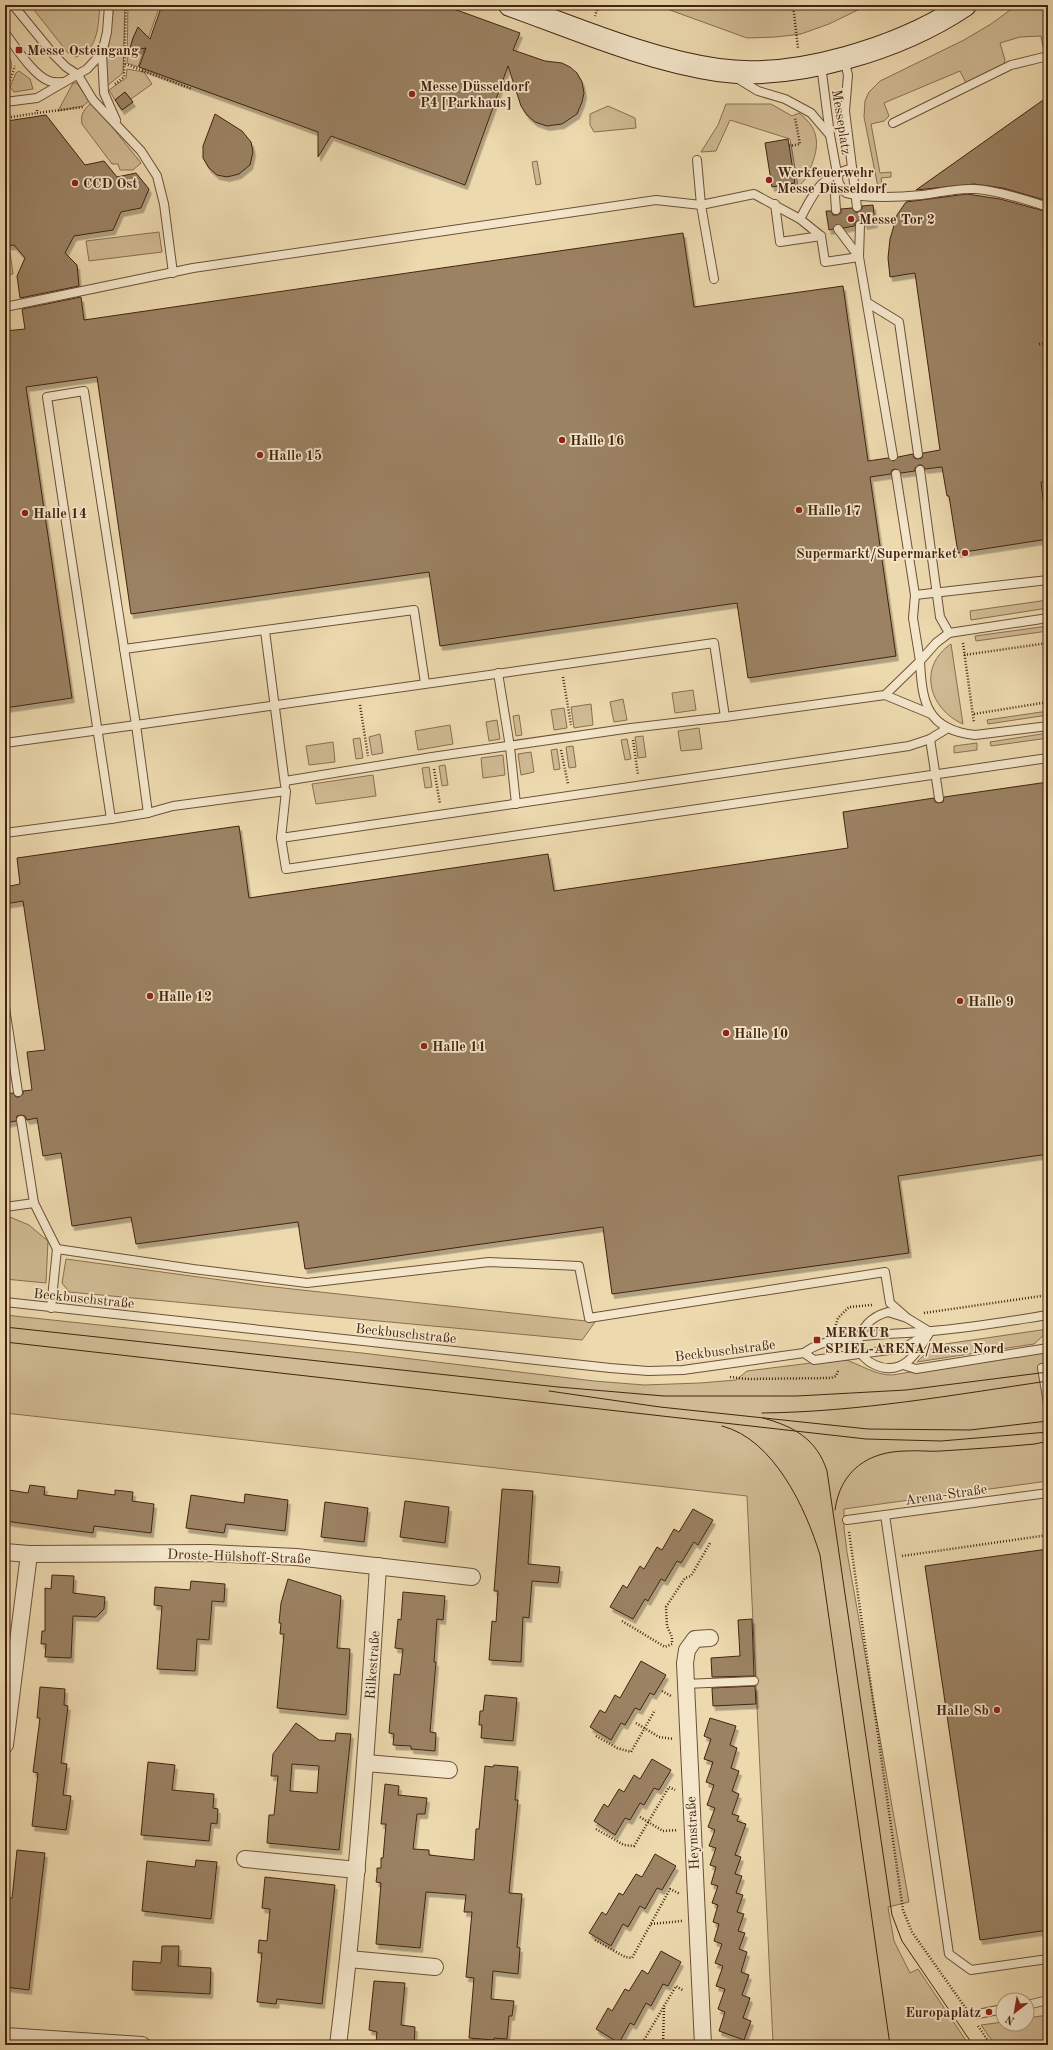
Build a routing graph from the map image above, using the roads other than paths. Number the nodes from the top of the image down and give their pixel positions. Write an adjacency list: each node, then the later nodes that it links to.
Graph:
1 (13, 5): 11 (lane)
2 (109, 5): 6 (lane)
3 (510, 5): 10 (street)
4 (965, 5): 8 (street)
5 (5, 33): 12 (lane)
6 (102, 54): 11 (lane); 15 (lane)
7 (1048, 56): 14 (lane)
8 (843, 58): 9 (street); 18 (lane)
9 (811, 66): 10 (street); 16 (lane, Messeplatz)
10 (724, 71): 16 (lane)
11 (78, 75): 12 (lane); 15 (lane)
12 (66, 82): 13 (lane)
13 (5, 102)
14 (893, 123)
15 (118, 125): 32 (lane)
16 (830, 135): 19 (lane, Messeplatz)
17 (697, 160): 23 (lane)
18 (852, 168): 19 (lane); 21 (lane)
19 (837, 173): 20 (lane, Messeplatz); 27 (lane)
20 (839, 184): 21 (lane); 26 (lane)
21 (855, 196): 24 (lane); 25 (lane)
22 (775, 204): 23 (lane); 27 (lane); 30 (lane)
23 (701, 205): 32 (lane); 33 (lane)
24 (857, 207)
25 (1048, 207)
26 (836, 210)
27 (800, 219): 30 (lane)
28 (860, 225): 31 (lane)
29 (838, 229): 31 (lane)
30 (821, 236): 31 (lane)
31 (859, 257): 34 (lane)
32 (173, 273): 35 (lane)
33 (714, 279)
34 (868, 303): 36 (lane); 37 (lane)
35 (5, 307)
36 (918, 454)
37 (893, 456)
38 (920, 470): 41 (lane)
39 (896, 474): 42 (lane)
40 (1048, 580): 41 (lane)
41 (937, 592): 42 (lane); 45 (lane)
42 (915, 595): 47 (lane)
43 (1048, 618): 45 (lane)
44 (265, 631): 46 (lane); 49 (lane); 51 (lane)
45 (949, 633): 47 (lane)
46 (124, 649): 54 (lane); 57 (lane)
47 (920, 661): 50 (lane); 52 (lane)
48 (498, 673): 49 (lane); 53 (lane); 60 (lane)
49 (425, 683): 51 (lane)
50 (885, 695): 52 (lane); 53 (lane)
51 (276, 705): 54 (lane); 63 (lane)
52 (931, 714): 56 (lane)
53 (725, 717): 60 (lane)
54 (136, 725): 57 (lane); 67 (lane)
55 (1048, 726): 56 (lane)
56 (948, 728): 58 (lane)
57 (97, 729): 59 (lane); 68 (lane)
58 (930, 739): 62 (lane); 66 (lane)
59 (5, 743)
60 (510, 747): 63 (lane); 66 (lane)
61 (1048, 758): 62 (lane)
62 (936, 775): 65 (lane); 70 (lane)
63 (285, 781): 64 (lane)
64 (286, 791): 67 (lane); 70 (lane)
65 (939, 798)
66 (516, 804): 70 (lane)
67 (148, 813): 68 (lane)
68 (111, 819): 69 (lane)
69 (5, 833)
70 (281, 838)
71 (5, 1008): 72 (lane)
72 (18, 1092)
73 (21, 1120): 74 (lane)
74 (34, 1202): 75 (lane); 76 (lane)
75 (5, 1207)
76 (57, 1248): 78 (lane); 80 (lane)
77 (5, 1302): 78 (lane, Beckbuschstraße)
78 (51, 1308): 84 (lane, Beckbuschstraße)
79 (1048, 1315): 81 (lane)
80 (907, 1318): 81 (lane); 82 (lane)
81 (930, 1332): 82 (lane, Beckbuschstraße); 85 (lane, Beckbuschstraße); 86 (lane)
82 (860, 1336): 84 (lane, Beckbuschstraße); 85 (lane)
83 (1048, 1348): 86 (lane)
84 (804, 1353): 85 (lane, Beckbuschstraße)
85 (860, 1353): 86 (lane)
86 (903, 1365)
87 (1042, 1368): 88 (lane)
88 (1048, 1403)
89 (1048, 1493): 90 (lane, Arena-Straße)
90 (885, 1515): 91 (lane, Arena-Straße); 105 (lane)
91 (847, 1520)
92 (5, 1552): 93 (street, Droste-Hülshoff-Straße)
93 (29, 1554): 94 (street, Droste-Hülshoff-Straße); 99 (street)
94 (378, 1566): 95 (street, Droste-Hülshoff-Straße); 100 (street, Rilkestraße)
95 (472, 1577)
96 (710, 1638): 98 (street, Heymstraße)
97 (754, 1681): 98 (lane)
98 (685, 1684): 115 (street, Heymstraße)
99 (5, 1745)
100 (366, 1763): 101 (street); 103 (street, Rilkestraße)
101 (449, 1770)
102 (245, 1859): 103 (street)
103 (357, 1870): 104 (street, Rilkestraße)
104 (348, 1959): 106 (street); 114 (street, Rilkestraße)
105 (1048, 1959)
106 (435, 1967)
107 (1048, 2000): 108 (lane)
108 (1035, 2003)
109 (995, 2011): 110 (lane)
110 (978, 2014)
111 (5, 2036): 112 (street)
112 (55, 2042): 113 (street)
113 (142, 2045)
114 (338, 2045)
115 (703, 2045)

